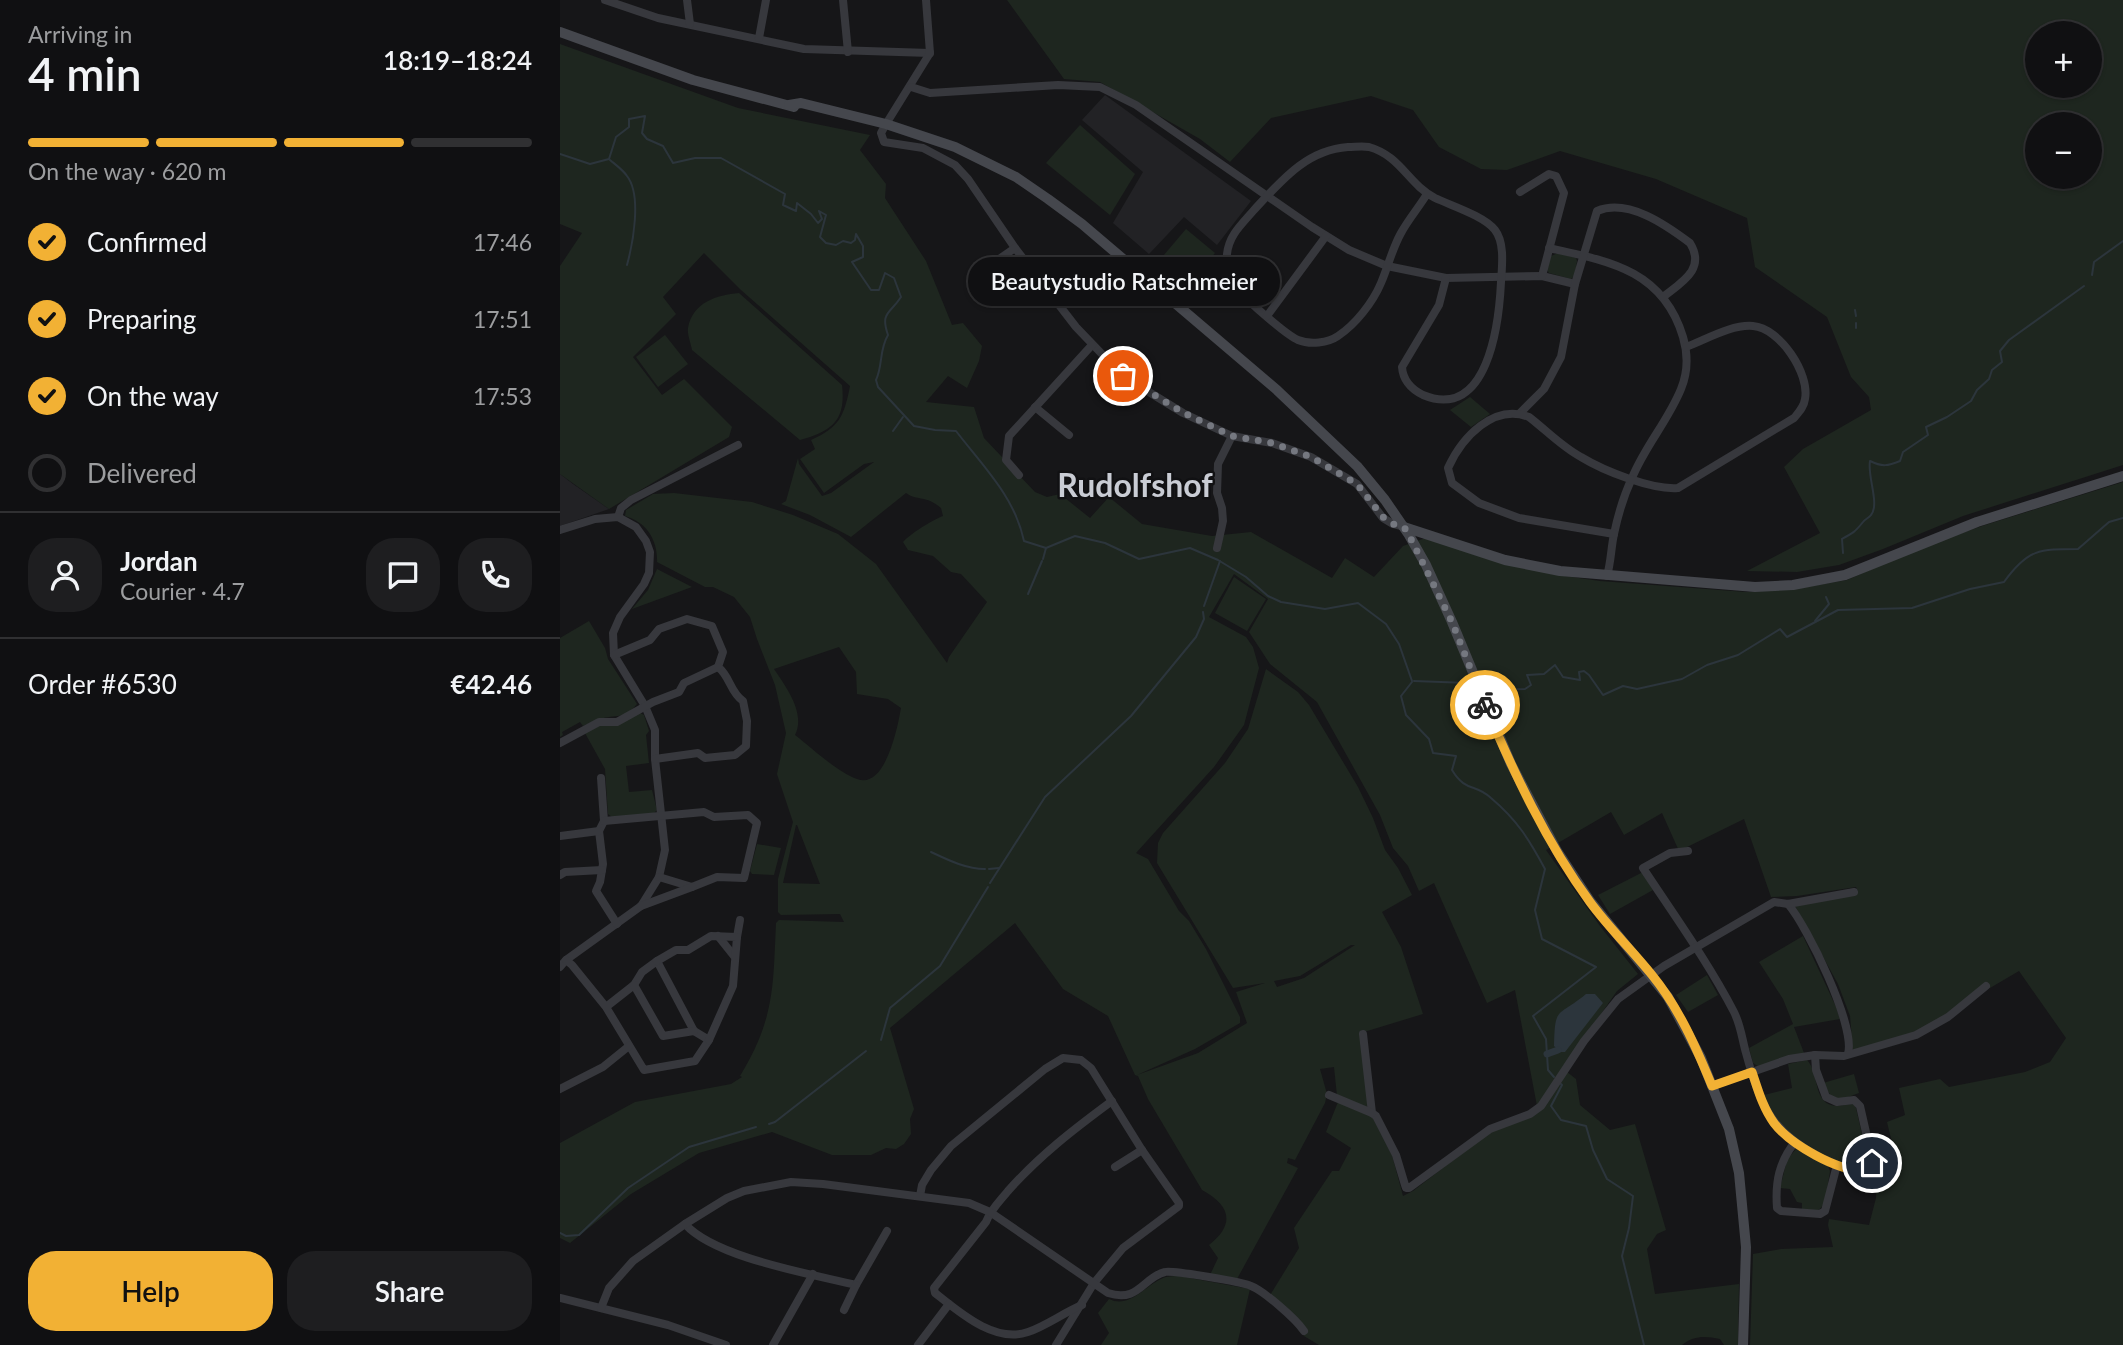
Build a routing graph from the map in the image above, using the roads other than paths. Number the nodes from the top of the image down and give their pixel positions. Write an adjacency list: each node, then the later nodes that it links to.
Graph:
1 (605, 0): 6 (street)
2 (687, 0): 6 (street)
3 (766, 0): 8 (street)
4 (844, 0): 9 (street)
5 (926, 0): 10 (street)
6 (690, 24): 8 (street)
7 (560, 32): 12 (main road)
8 (758, 38): 9 (street)
9 (848, 52): 10 (street)
10 (930, 52): 11 (street)
11 (911, 87): 12 (street); 15 (street)
12 (886, 124): 17 (street); 39 (main road)
13 (1520, 192): 18 (street)
14 (1427, 194): 15 (street); 20 (street); 22 (street)
15 (1267, 196): 16 (street); 27 (street)
16 (1326, 236): 20 (street); 27 (street)
17 (1015, 248): 26 (street); 28 (street)
18 (1549, 248): 19 (street); 21 (street)
19 (1583, 256): 24 (street); 25 (street); 25 (street)
20 (1387, 266): 23 (street); 27 (street)
21 (1542, 276): 22 (street); 24 (street)
22 (1501, 277): 23 (street); 23 (street)
23 (1446, 278)
24 (1575, 284): 31 (street)
25 (1663, 297): 29 (street)
26 (990, 303)
27 (1267, 316)
28 (1092, 345): 30 (street); 33 (street)
29 (1686, 347): 37 (street); 37 (street)
30 (1035, 407): 32 (street); 35 (street)
31 (1520, 413): 37 (street); 41 (street)
32 (1069, 435)
33 (1232, 436): 39 (street); 42 (street)
34 (738, 444): 38 (street)
35 (1019, 475)
36 (2123, 476): 43 (main road)
37 (1631, 479): 41 (street)
38 (618, 517): 40 (street); 44 (street)
39 (1404, 527): 43 (main road); 70 (main road)
40 (560, 530)
41 (1614, 534): 43 (street)
42 (1217, 548)
43 (1607, 576)
44 (614, 654): 45 (street); 46 (street)
45 (718, 667): 46 (street); 48 (street)
46 (645, 706): 47 (street); 48 (street)
47 (560, 743)
48 (655, 759): 50 (street)
49 (601, 778): 51 (street)
50 (662, 816): 51 (street); 57 (street); 58 (street)
51 (604, 821): 52 (street)
52 (599, 831): 53 (street); 55 (street)
53 (560, 836)
54 (1688, 851): 66 (street)
55 (602, 870): 56 (street); 63 (street)
56 (560, 875)
57 (659, 877): 58 (street); 61 (street)
58 (692, 887): 61 (street)
59 (1854, 892): 60 (street)
60 (1788, 904): 66 (street); 78 (street)
61 (641, 906): 63 (street)
62 (740, 920): 65 (street)
63 (617, 924): 69 (street)
64 (718, 936): 65 (street); 67 (street); 68 (street)
65 (737, 937): 67 (street)
66 (1695, 948): 70 (street); 80 (street)
67 (734, 956): 76 (street)
68 (657, 961): 71 (street); 74 (street)
69 (563, 964): 73 (street)
70 (1651, 974): 81 (main road); 85 (street)
71 (634, 985): 73 (street); 74 (street)
72 (1986, 986): 78 (street)
73 (606, 1007): 77 (street)
74 (694, 1031): 76 (street)
75 (1363, 1034): 85 (street)
76 (709, 1040): 77 (street)
77 (629, 1046): 82 (street)
78 (1848, 1054): 79 (street)
79 (1815, 1055): 80 (street); 88 (street)
80 (1752, 1072): 81 (street); 86 (street)
81 (1712, 1086): 107 (main road)
82 (560, 1089)
83 (1329, 1095): 85 (street)
84 (1112, 1101): 87 (street); 90 (street); 91 (street)
85 (1372, 1113)
86 (1795, 1142): 88 (street); 88 (street)
87 (1142, 1150): 89 (street); 95 (street)
88 (1838, 1165)
89 (1115, 1167)
90 (920, 1196): 91 (street); 92 (street)
91 (990, 1212): 95 (street); 98 (street)
92 (685, 1224): 94 (street); 100 (street)
93 (887, 1231): 96 (street)
94 (813, 1274): 96 (street); 104 (street)
95 (1094, 1283): 99 (street); 102 (street)
96 (856, 1285): 101 (street)
97 (560, 1298): 100 (street)
98 (949, 1304): 99 (street); 105 (street)
99 (1082, 1305): 106 (street)
100 (601, 1308): 103 (street)
101 (844, 1310)
102 (1304, 1331)
103 (726, 1345)
104 (774, 1345)
105 (918, 1345)
106 (1056, 1345)
107 (1743, 1345)

